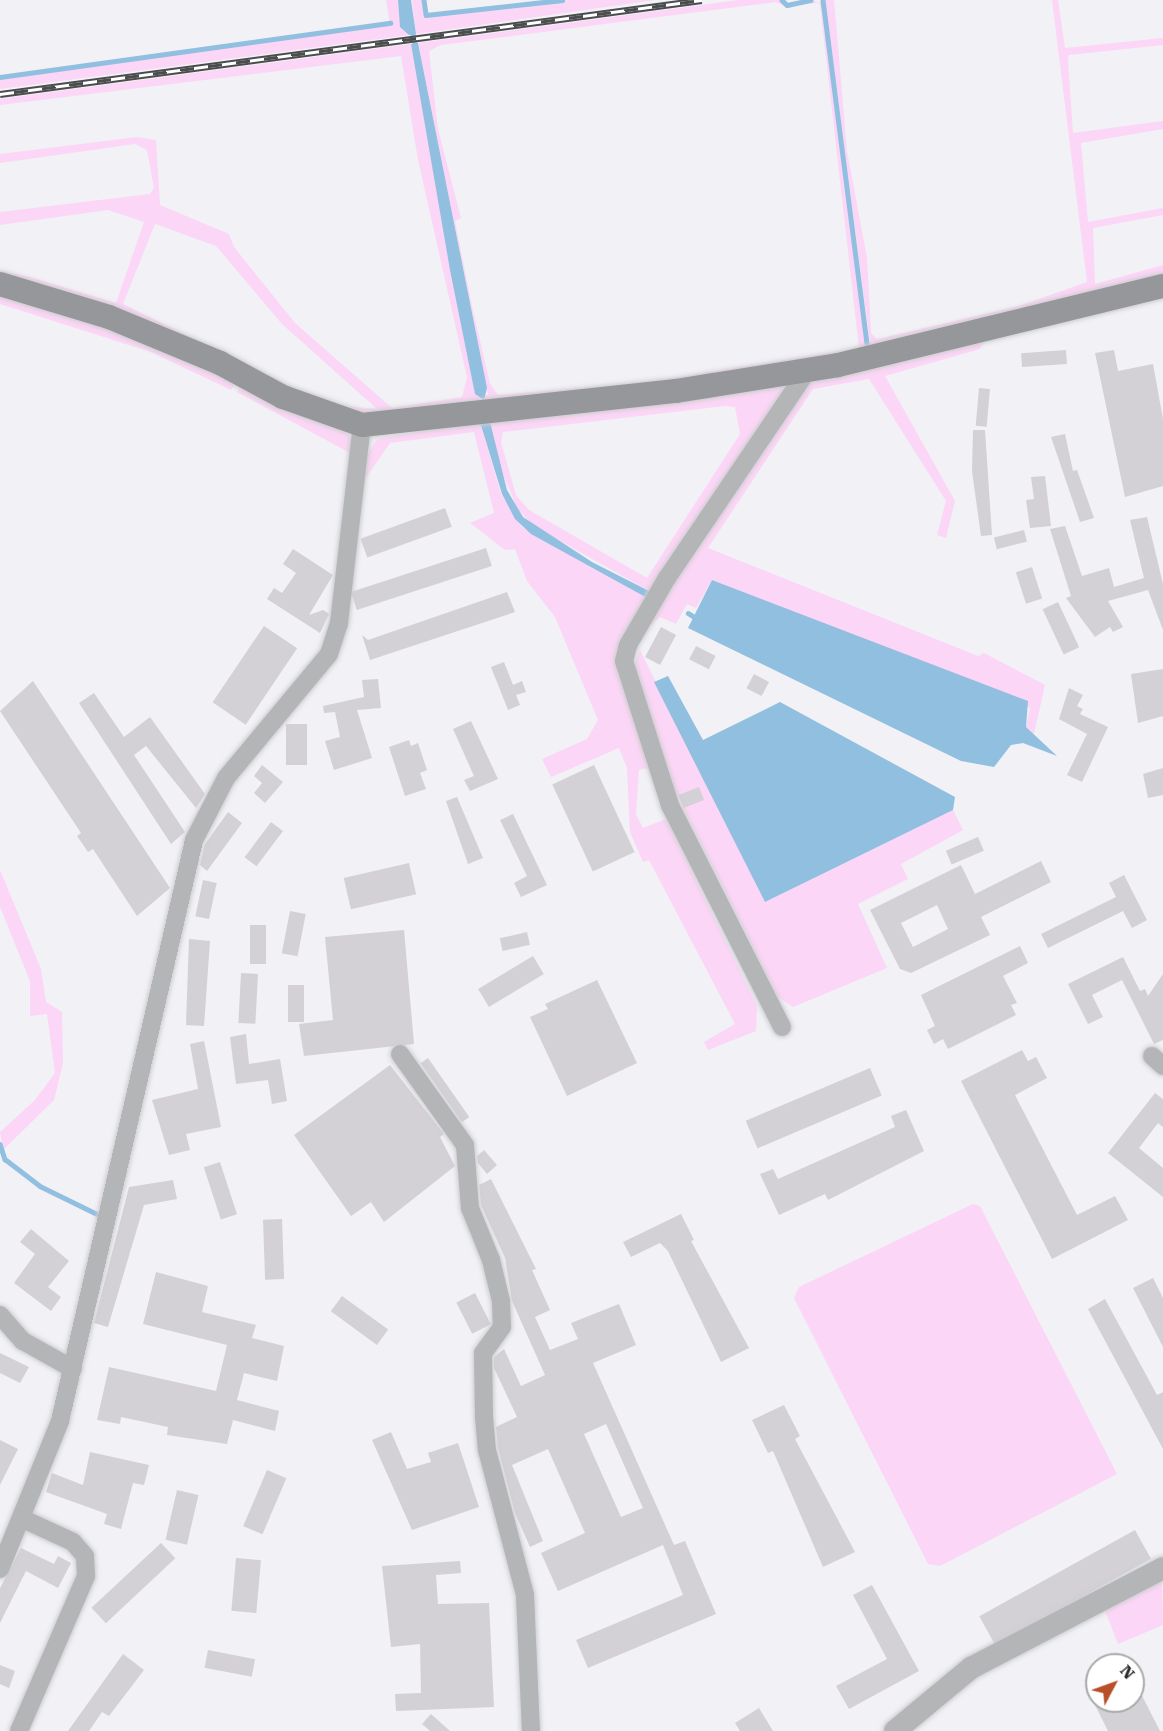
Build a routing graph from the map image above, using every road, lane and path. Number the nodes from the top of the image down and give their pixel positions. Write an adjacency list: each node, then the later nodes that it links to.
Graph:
1 (0, 284): 4 (main road)
2 (1163, 286): 3 (main road)
3 (808, 370): 4 (main road); 5 (street)
4 (362, 425): 8 (street)
5 (782, 1027)
6 (400, 1054): 13 (street)
7 (0, 1315): 8 (street)
8 (73, 1369): 9 (street)
9 (23, 1519): 11 (street); 12 (street)
10 (1163, 1568): 14 (street)
11 (0, 1569)
12 (19, 1731)
13 (531, 1731)
14 (895, 1731)

